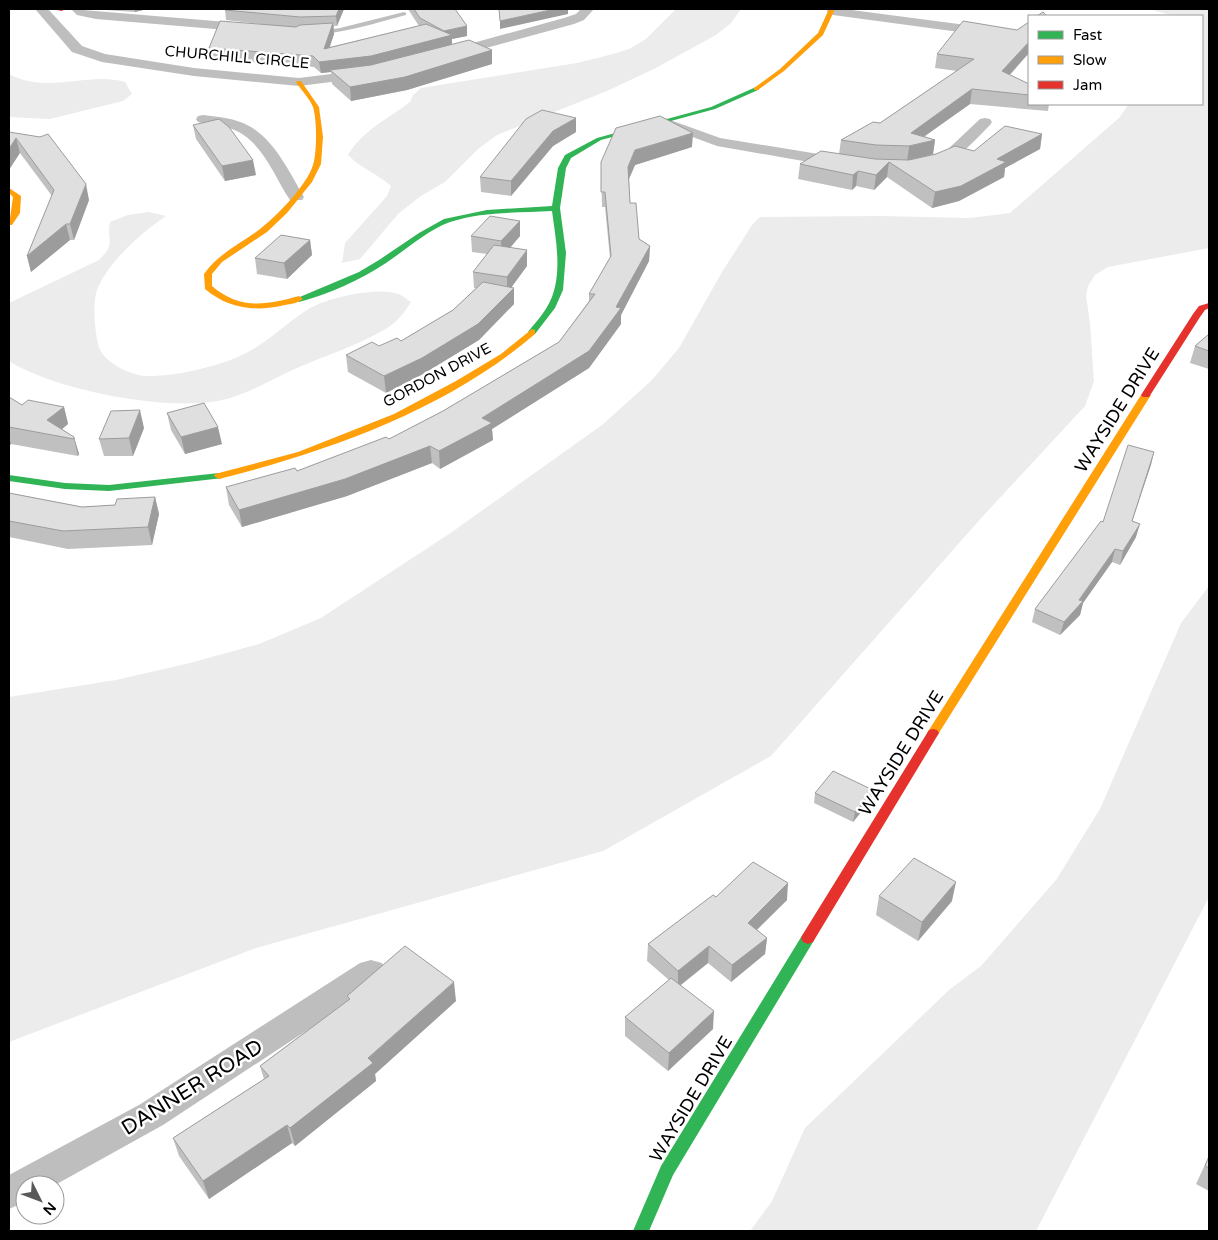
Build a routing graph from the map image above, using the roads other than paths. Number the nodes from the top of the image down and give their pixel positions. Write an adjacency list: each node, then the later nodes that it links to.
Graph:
1 (41, 9): 13 (street, CHURCHILL CIRCLE)
2 (54, 9): 3 (street)
3 (62, 9)
4 (77, 9): 8 (street)
5 (588, 9): 11 (street)
6 (832, 10): 10 (street); 15 (street, GORDON DRIVE)
7 (404, 14): 9 (lane)
8 (260, 29)
9 (308, 32)
10 (1006, 34)
11 (439, 56)
12 (372, 73): 13 (street, CHURCHILL CIRCLE)
13 (300, 82): 20 (street)
14 (202, 119): 20 (street)
15 (662, 121): 17 (street); 21 (street, GORDON DRIVE)
16 (985, 122): 18 (street)
17 (856, 165)
18 (914, 167)
19 (9, 190): 22 (street)
20 (296, 197): 21 (street)
21 (556, 208): 24 (street, GORDON DRIVE)
22 (9, 223)
23 (1209, 305): 27 (street, WAYSIDE DRIVE)
24 (9, 478)
25 (371, 972): 26 (street, DANNER ROAD)
26 (9, 1194)
27 (641, 1231)

